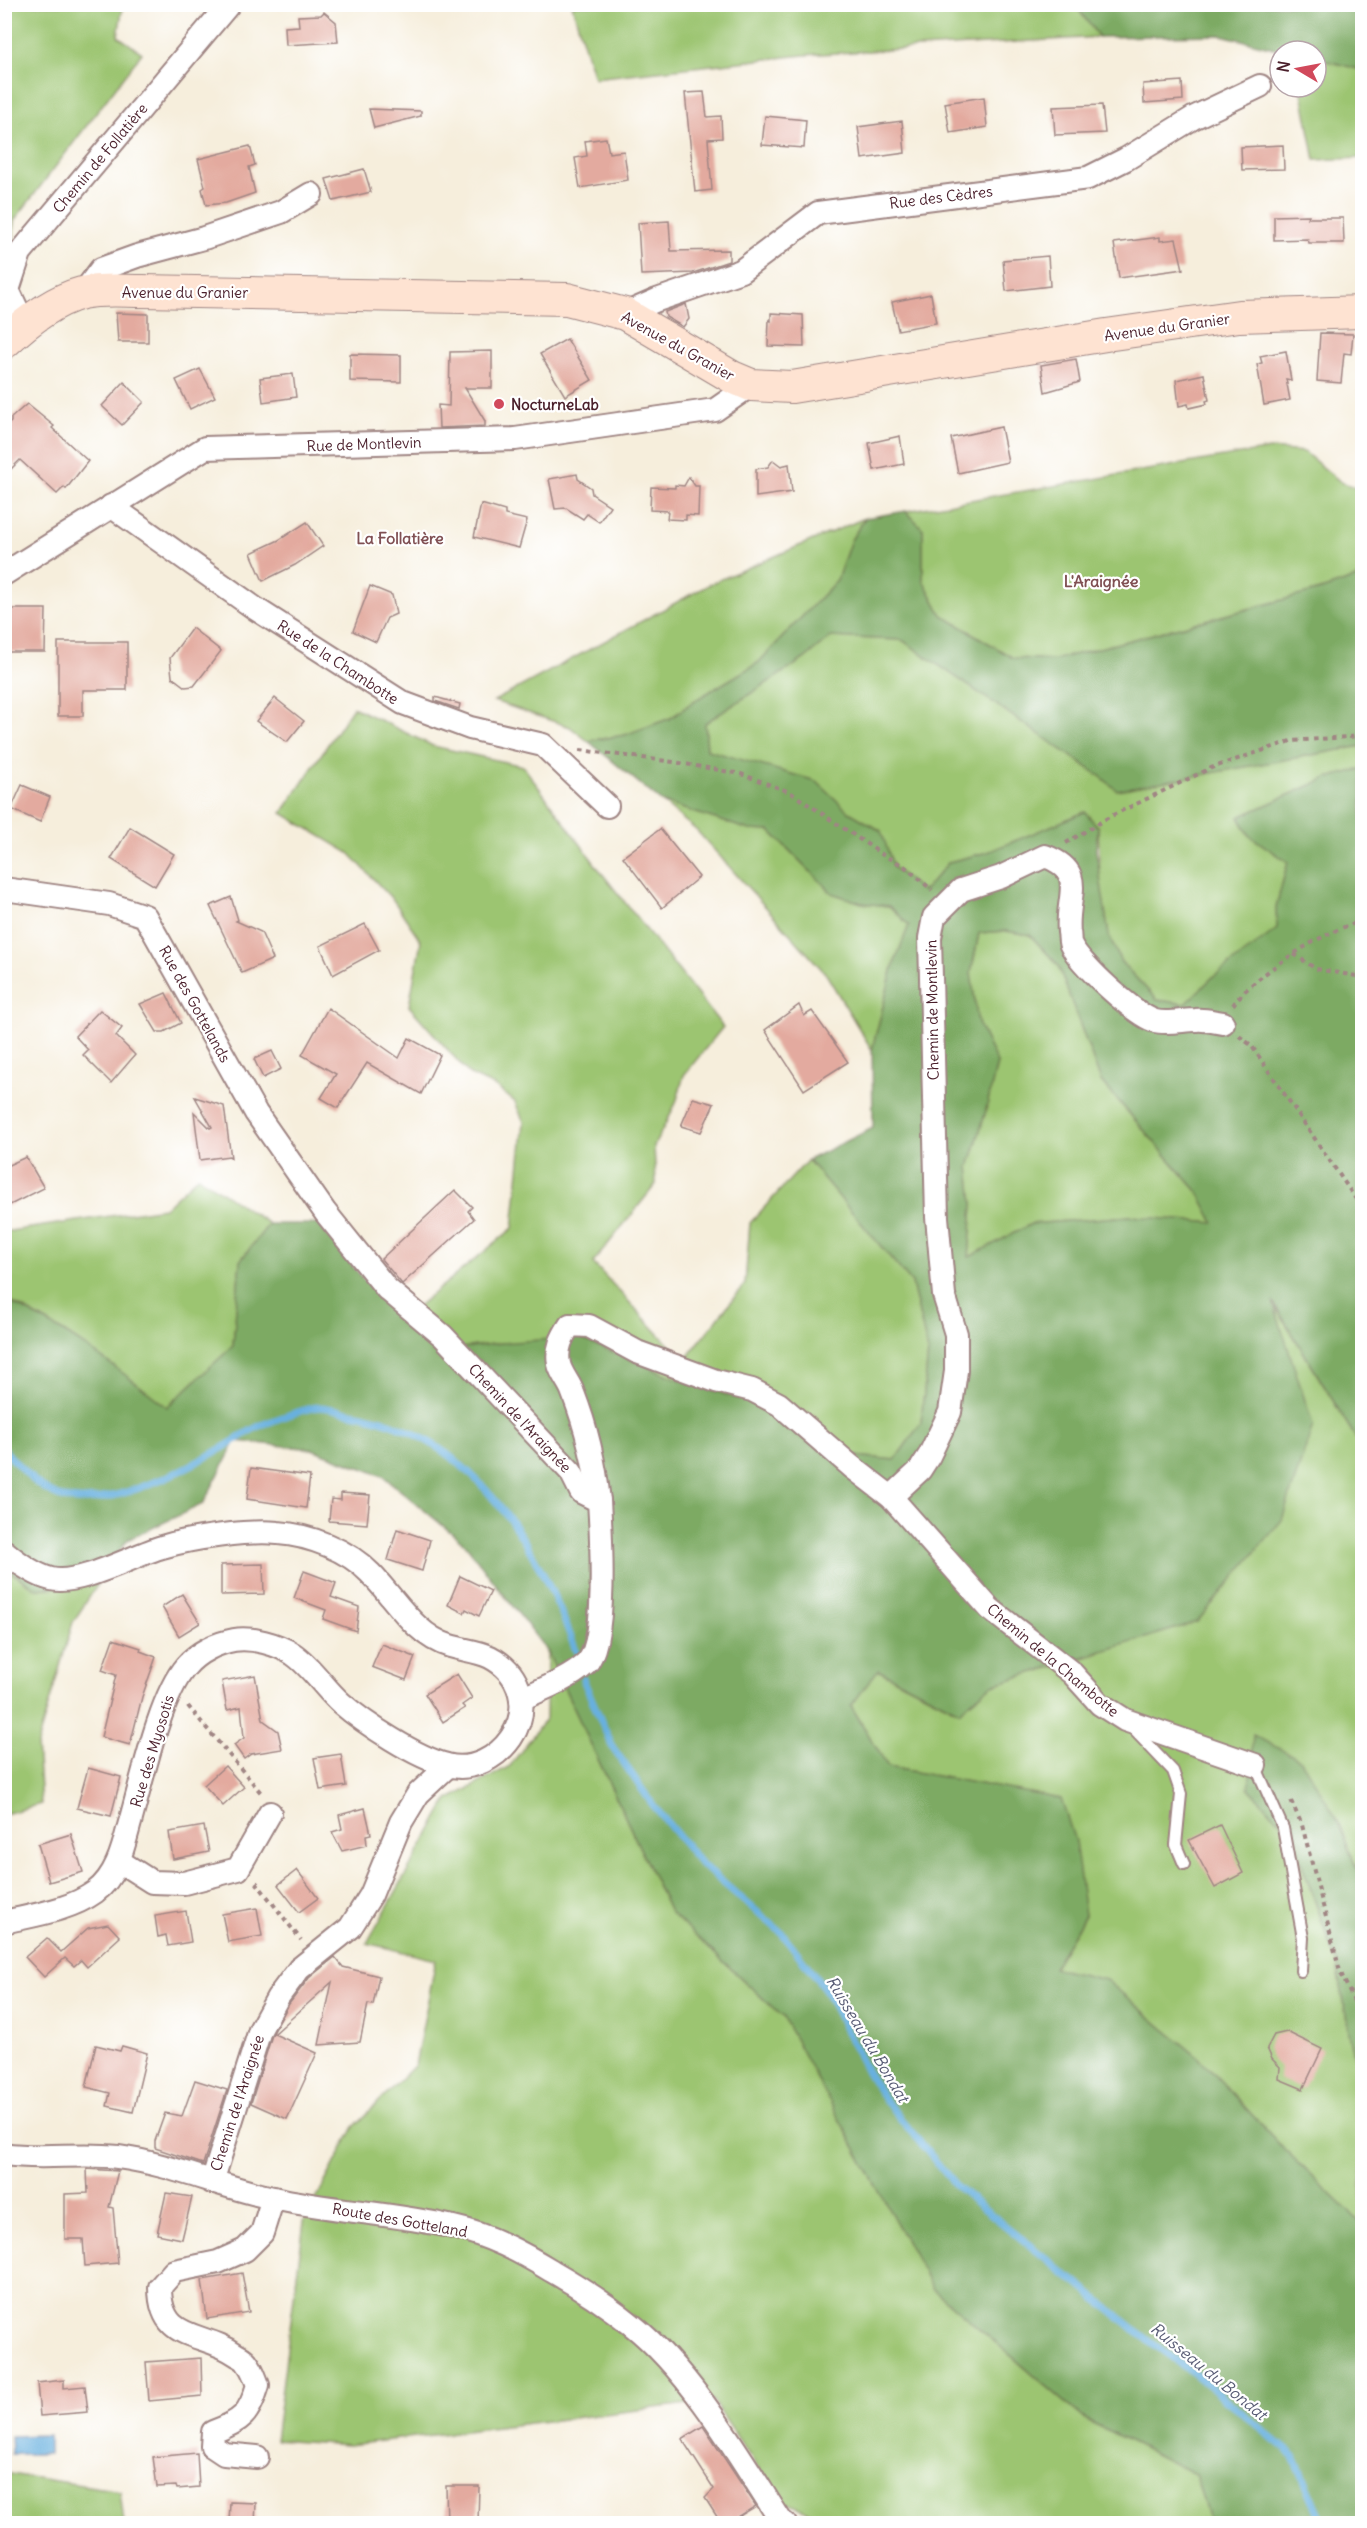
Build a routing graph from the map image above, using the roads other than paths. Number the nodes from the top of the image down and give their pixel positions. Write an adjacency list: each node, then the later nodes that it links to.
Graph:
1 (229, 4): 7 (street, Chemin de Follatière)
2 (1260, 86): 6 (street, Rue des Cèdres)
3 (311, 194): 4 (street)
4 (83, 293): 6 (main road, Avenue du Granier); 7 (main road, Avenue du Granier)
5 (1362, 312): 8 (main road, Avenue du Granier)
6 (625, 314): 8 (main road, Avenue du Granier)
7 (14, 334)
8 (751, 386): 9 (street, Rue de Montlevin)
9 (111, 506): 10 (street, Rue de Montlevin); 11 (street, Rue de la Chambotte)
10 (4, 574)
11 (607, 806)
12 (4, 889): 14 (street, Rue des Gottelands)
13 (1223, 1023): 15 (street, Chemin de Montlevin)
14 (326, 1212): 16 (street, Chemin de l'Araignée)
15 (891, 1497): 16 (street, Chemin de la Chambotte); 19 (street, Chemin de la Chambotte)
16 (599, 1501): 18 (street)
17 (4, 1551): 18 (street)
18 (521, 1699): 21 (street, Rue des Myosotis)
19 (1125, 1720): 20 (street, Chemin de la Chambotte); 24 (lane)
20 (1255, 1765): 26 (lane)
21 (448, 1766): 23 (street, Rue des Myosotis); 28 (street, Chemin de l'Araignée)
22 (270, 1814): 23 (street)
23 (120, 1861): 25 (street, Rue des Myosotis)
24 (1184, 1864)
25 (4, 1922)
26 (1301, 1971)
27 (4, 2154): 28 (street, Route des Gotteland)
28 (212, 2182): 29 (street, Route des Gotteland)
29 (273, 2198): 30 (street); 31 (street, Route des Gotteland)
30 (257, 2457)
31 (786, 2523)

